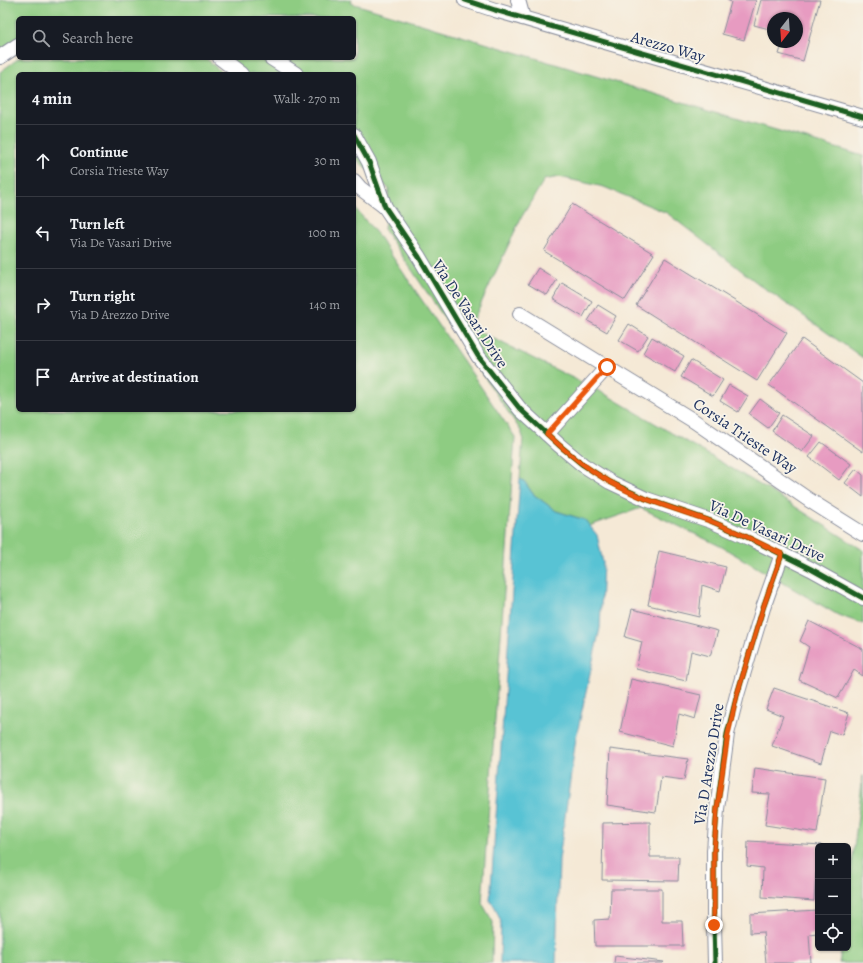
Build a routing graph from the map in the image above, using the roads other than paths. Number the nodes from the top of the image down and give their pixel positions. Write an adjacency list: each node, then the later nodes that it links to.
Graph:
1 (466, 0): 3 (street, Arezzo Way)
2 (518, 0): 3 (street)
3 (523, 18): 10 (street, Arezzo Way)
4 (16, 46): 5 (street)
5 (0, 57)
6 (223, 60): 8 (street)
7 (274, 60): 9 (street)
8 (238, 72)
9 (293, 72)
10 (863, 117)
11 (356, 139): 13 (street, Via De Vasari Drive)
12 (356, 183): 13 (street, Via De Vasari Drive)
13 (385, 207): 16 (street, Via De Vasari Drive)
14 (520, 314): 15 (street, Corsia Trieste Way)
15 (607, 367): 16 (street); 17 (street, Corsia Trieste Way)
16 (547, 434): 18 (street, Via De Vasari Drive)
17 (863, 534)
18 (782, 554): 19 (street, Via De Vasari Drive); 20 (street, Via D Arezzo Drive)
19 (863, 598)
20 (715, 963)

